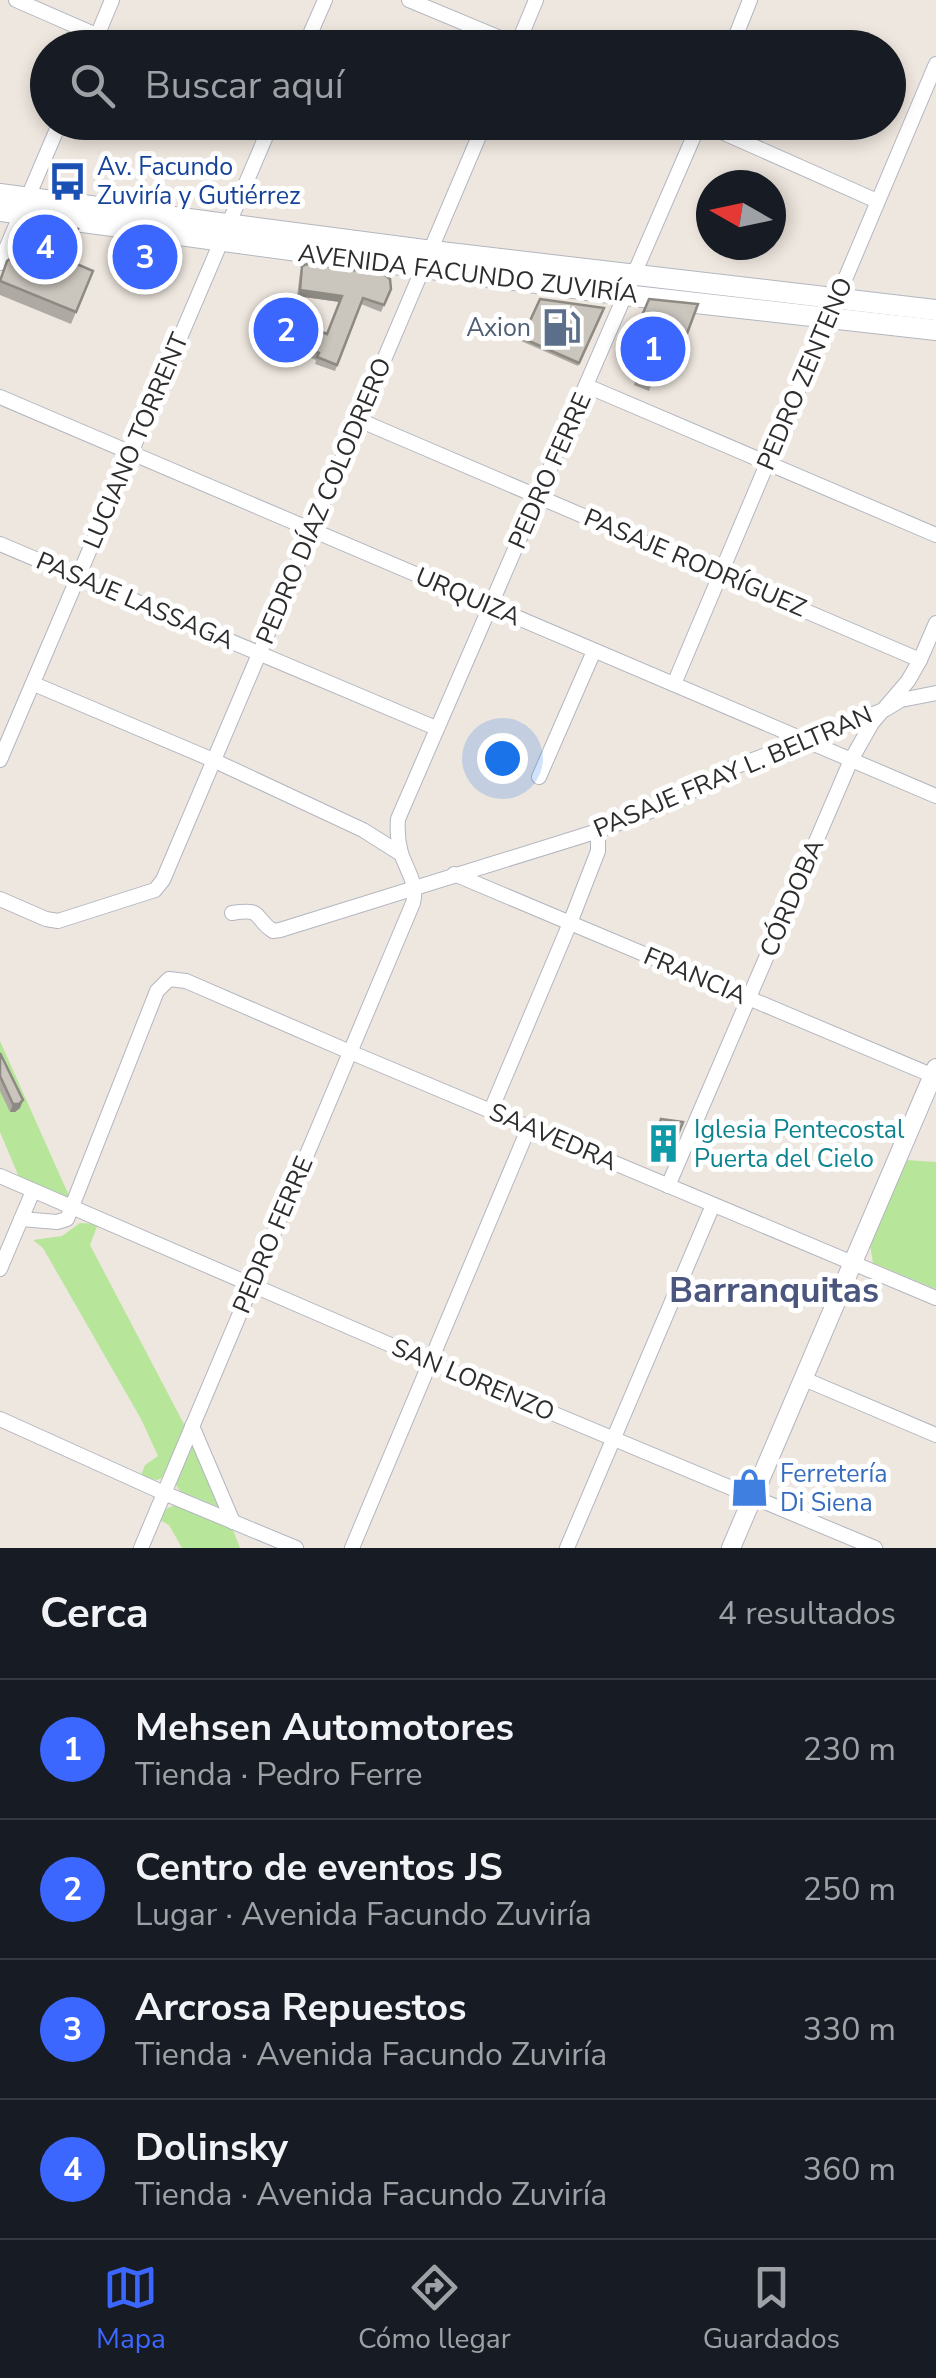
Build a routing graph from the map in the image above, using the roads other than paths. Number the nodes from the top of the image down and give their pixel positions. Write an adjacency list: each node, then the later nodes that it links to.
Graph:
1 (16, 0): 7 (street)
2 (112, 0): 8 (street)
3 (325, 0): 9 (street)
4 (409, 0): 10 (street)
5 (536, 0): 11 (street)
6 (750, 0): 12 (street)
7 (74, 30)
8 (100, 30)
9 (312, 30)
10 (479, 30)
11 (525, 30)
12 (738, 30)
13 (936, 64): 14 (street, PEDRO ZENTENO)
14 (906, 132)
15 (51, 140): 23 (street)
16 (264, 140): 24 (street, LUCIANO TORRENT)
17 (478, 140): 25 (street, PEDRO DÍAZ COLODRERO)
18 (693, 140): 27 (street, PEDRO FERRE)
19 (738, 140): 22 (street)
20 (903, 140): 22 (street, PEDRO ZENTENO)
21 (0, 194): 23 (main road, AVENIDA FACUNDO ZUVIRÍA)
22 (876, 201): 28 (street, PEDRO ZENTENO)
23 (16, 208): 24 (main road, AVENIDA FACUNDO ZUVIRÍA); 26 (street)
24 (225, 233): 25 (main road, AVENIDA FACUNDO ZUVIRÍA); 34 (street, LUCIANO TORRENT)
25 (428, 260): 27 (main road, AVENIDA FACUNDO ZUVIRÍA); 33 (street, PEDRO DÍAZ COLODRERO)
26 (0, 262)
27 (629, 286): 28 (main road, AVENIDA FACUNDO ZUVIRÍA); 31 (street, PEDRO FERRE)
28 (832, 309): 29 (main road, AVENIDA FACUNDO ZUVIRÍA); 30 (main road, AVENIDA FACUNDO ZUVIRÍA); 35 (street, PEDRO ZENTENO)
29 (936, 310)
30 (936, 330)
31 (587, 386): 35 (street); 36 (street, PEDRO FERRE)
32 (0, 396): 34 (street, URQUIZA)
33 (359, 420): 36 (street, PASAJE RODRÍGUEZ); 37 (street, PEDRO DÍAZ COLODRERO)
34 (130, 452): 37 (street, URQUIZA); 41 (street, LUCIANO TORRENT)
35 (767, 464): 38 (street); 40 (street, PEDRO ZENTENO)
36 (539, 495): 40 (street, PASAJE RODRÍGUEZ); 42 (street, PEDRO FERRE)
37 (311, 528): 42 (street, URQUIZA); 45 (street, PEDRO DÍAZ COLODRERO)
38 (936, 535)
39 (0, 544): 41 (street, PASAJE LASSAGA)
40 (721, 574): 46 (street, PASAJE RODRÍGUEZ); 48 (street, PEDRO ZENTENO)
41 (78, 577): 45 (street, PASAJE LASSAGA); 47 (street, LUCIANO TORRENT)
42 (490, 607): 44 (street, URQUIZA); 51 (street, PEDRO FERRE)
43 (936, 623): 46 (street, CÓRDOBA)
44 (594, 650): 48 (street, URQUIZA); 56 (street)
45 (259, 652): 51 (street, PASAJE LASSAGA); 54 (street, PEDRO DÍAZ COLODRERO)
46 (920, 660): 50 (street, CÓRDOBA)
47 (34, 684): 53 (street, LUCIANO TORRENT); 54 (street)
48 (674, 684): 52 (street, URQUIZA)
49 (936, 693): 50 (street, PASAJE FRAY L. BELTRAN)
50 (886, 708): 52 (street, PASAJE FRAY L. BELTRAN); 55 (street, CÓRDOBA)
51 (436, 728): 58 (street, PEDRO FERRE)
52 (802, 740): 55 (street, URQUIZA); 60 (street, PASAJE FRAY L. BELTRAN)
53 (0, 760)
54 (214, 760): 59 (street); 64 (street, PEDRO DÍAZ COLODRERO)
55 (851, 760): 57 (street, URQUIZA); 67 (street, CÓRDOBA)
56 (540, 777)
57 (936, 796)
58 (398, 819): 59 (street); 61 (street, PEDRO FERRE)
59 (363, 830): 61 (street)
60 (598, 831): 62 (street, PASAJE FRAY L. BELTRAN); 66 (street)
61 (402, 854): 63 (street, PEDRO FERRE)
62 (454, 874): 63 (street, PASAJE FRAY L. BELTRAN); 66 (street, FRANCIA)
63 (415, 888): 65 (street, PASAJE FRAY L. BELTRAN); 68 (street, PEDRO FERRE)
64 (0, 899)
65 (232, 912)
66 (570, 923): 67 (street, FRANCIA); 70 (street)
67 (748, 998): 69 (street, FRANCIA); 73 (street, CÓRDOBA)
68 (350, 1052): 70 (street, SAAVEDRA); 76 (street, SAAVEDRA); 80 (street, PEDRO FERRE)
69 (935, 1074): 78 (street)
70 (491, 1110): 71 (street, SAAVEDRA)
71 (529, 1127): 73 (street, SAAVEDRA); 82 (street)
72 (0, 1176): 74 (street, SAN LORENZO)
73 (668, 1186): 75 (street, SAAVEDRA)
74 (33, 1191): 76 (street, SAN LORENZO); 77 (street)
75 (713, 1205): 78 (street, SAAVEDRA); 87 (street)
76 (73, 1208): 77 (street); 80 (street, SAN LORENZO)
77 (21, 1219): 79 (street)
78 (853, 1264): 81 (street, SAAVEDRA); 83 (street)
79 (0, 1268)
80 (252, 1286): 82 (street, SAN LORENZO); 85 (street, PEDRO FERRE)
81 (936, 1298)
82 (430, 1362): 87 (street, SAN LORENZO); 93 (street)
83 (804, 1379): 86 (street); 89 (street)
84 (0, 1419): 88 (street)
85 (192, 1426): 88 (street, PEDRO FERRE); 90 (street)
86 (936, 1435)
87 (614, 1439): 89 (street, SAN LORENZO); 94 (street)
88 (164, 1493): 90 (street); 91 (street, PEDRO FERRE)
89 (752, 1496): 95 (street); 96 (street, SAN LORENZO)
90 (233, 1522): 92 (street)
91 (141, 1548)
92 (296, 1548)
93 (352, 1548)
94 (567, 1548)
95 (731, 1548)
96 (876, 1548)

